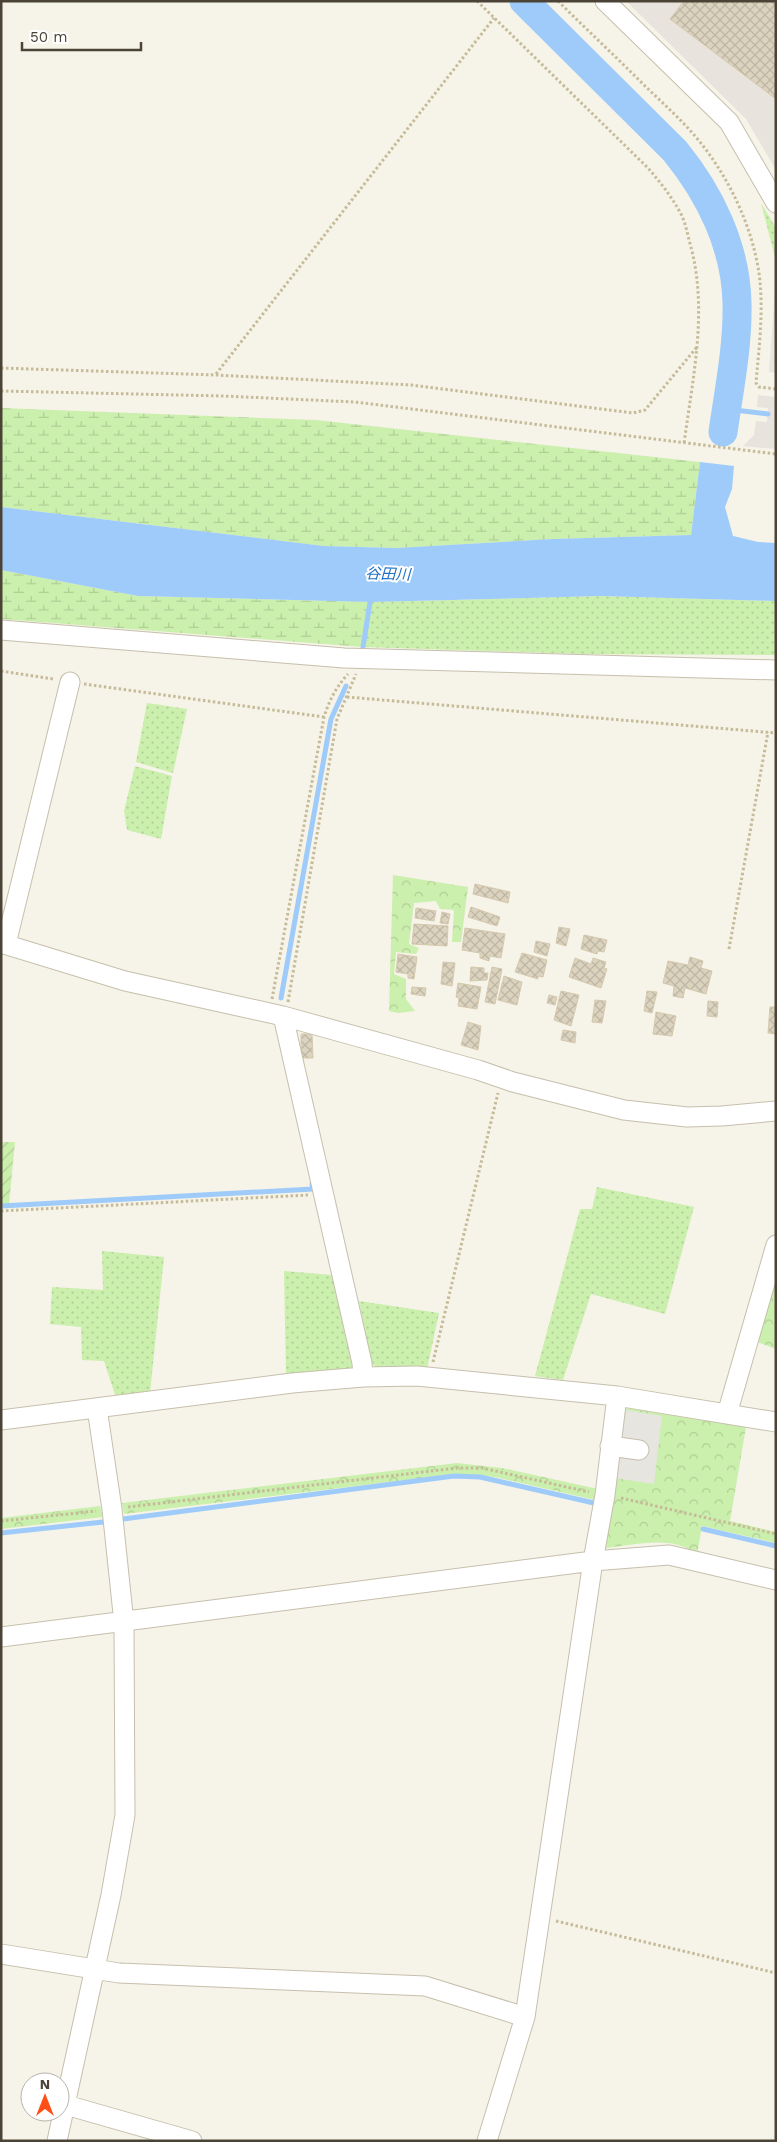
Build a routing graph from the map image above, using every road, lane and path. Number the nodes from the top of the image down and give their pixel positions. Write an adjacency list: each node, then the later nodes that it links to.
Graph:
1 (477, 1): 4 (path)
2 (558, 1): 9 (path)
3 (605, 1): 5 (street)
4 (494, 18): 6 (path); 8 (path)
5 (776, 203)
6 (697, 347): 8 (path); 11 (path)
7 (1, 368): 8 (path)
8 (216, 375)
9 (776, 389)
10 (1, 390): 11 (path)
11 (684, 444): 12 (path)
12 (776, 454)
13 (1, 630): 15 (street)
14 (363, 670): 17 (path)
15 (776, 670)
16 (1, 671): 18 (path)
17 (356, 672): 19 (path); 20 (path)
18 (70, 682): 20 (path); 23 (street)
19 (347, 697): 21 (path); 25 (path)
20 (324, 717): 25 (path)
21 (768, 732): 22 (path); 24 (path)
22 (776, 733)
23 (4, 943): 25 (street)
24 (729, 949)
25 (281, 1008): 26 (street); 28 (street)
26 (502, 1077): 27 (street); 31 (path)
27 (776, 1111)
28 (322, 1193): 29 (path); 32 (street)
29 (1, 1211)
30 (776, 1245): 35 (street)
31 (429, 1377): 32 (street); 33 (street)
32 (363, 1378): 34 (street)
33 (617, 1396): 35 (street); 38 (street)
34 (97, 1408): 36 (street); 48 (street)
35 (727, 1414): 37 (street)
36 (1, 1420)
37 (776, 1422)
38 (610, 1446): 39 (street); 46 (street)
39 (639, 1450)
40 (597, 1493): 42 (path)
41 (615, 1497): 45 (path)
42 (123, 1508)
43 (101, 1510): 44 (path)
44 (1, 1521)
45 (776, 1534)
46 (593, 1560): 47 (street); 48 (street); 50 (street)
47 (776, 1580)
48 (124, 1623): 49 (street); 52 (street)
49 (1, 1637)
50 (540, 1917): 53 (path); 54 (street)
51 (1, 1954): 52 (street)
52 (93, 1969): 54 (street); 55 (street)
53 (776, 1973)
54 (525, 2017): 60 (street)
55 (70, 2085)
56 (70, 2106): 59 (street)
57 (62, 2122): 58 (street)
58 (57, 2141)
59 (192, 2141)
60 (487, 2141)

